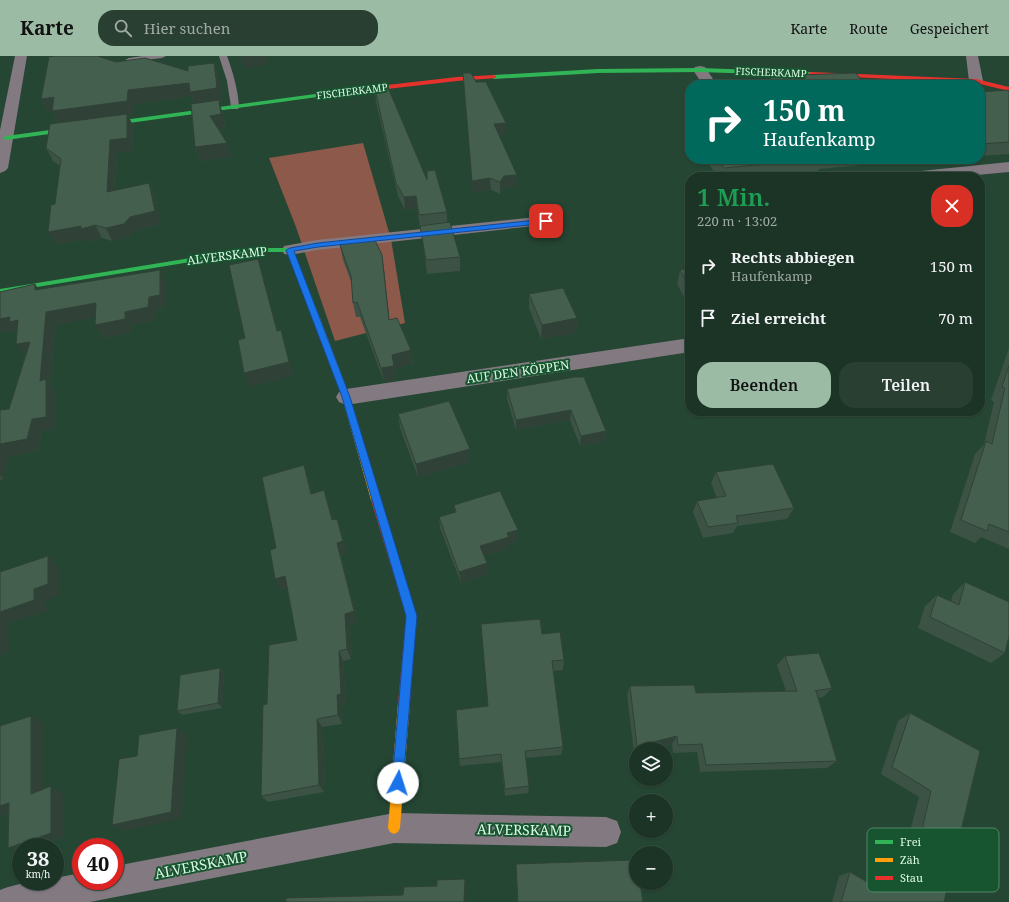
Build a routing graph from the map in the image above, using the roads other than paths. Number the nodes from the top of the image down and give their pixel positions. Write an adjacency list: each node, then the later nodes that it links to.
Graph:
1 (21, 56): 13 (street)
2 (162, 56): 5 (lane)
3 (223, 56): 12 (lane)
4 (972, 56): 9 (street)
5 (119, 62)
6 (700, 70): 7 (street); 8 (street, FISCHERKAMP); 12 (street, FISCHERKAMP)
7 (707, 80)
8 (951, 80)
9 (976, 80)
10 (985, 83): 11 (street, FISCHERKAMP)
11 (1009, 89)
12 (235, 107): 13 (street, FISCHERKAMP)
13 (6, 138): 15 (street)
14 (1009, 167): 16 (street)
15 (0, 168)
16 (960, 172)
17 (546, 221): 18 (street)
18 (290, 250): 19 (street, ALVERSKAMP); 21 (street)
19 (0, 291)
20 (685, 346): 21 (street, AUF DEN KÖPPEN)
21 (346, 397): 22 (street)
22 (394, 828): 23 (street, ALVERSKAMP); 24 (street, ALVERSKAMP)
23 (606, 832)
24 (9, 902)

